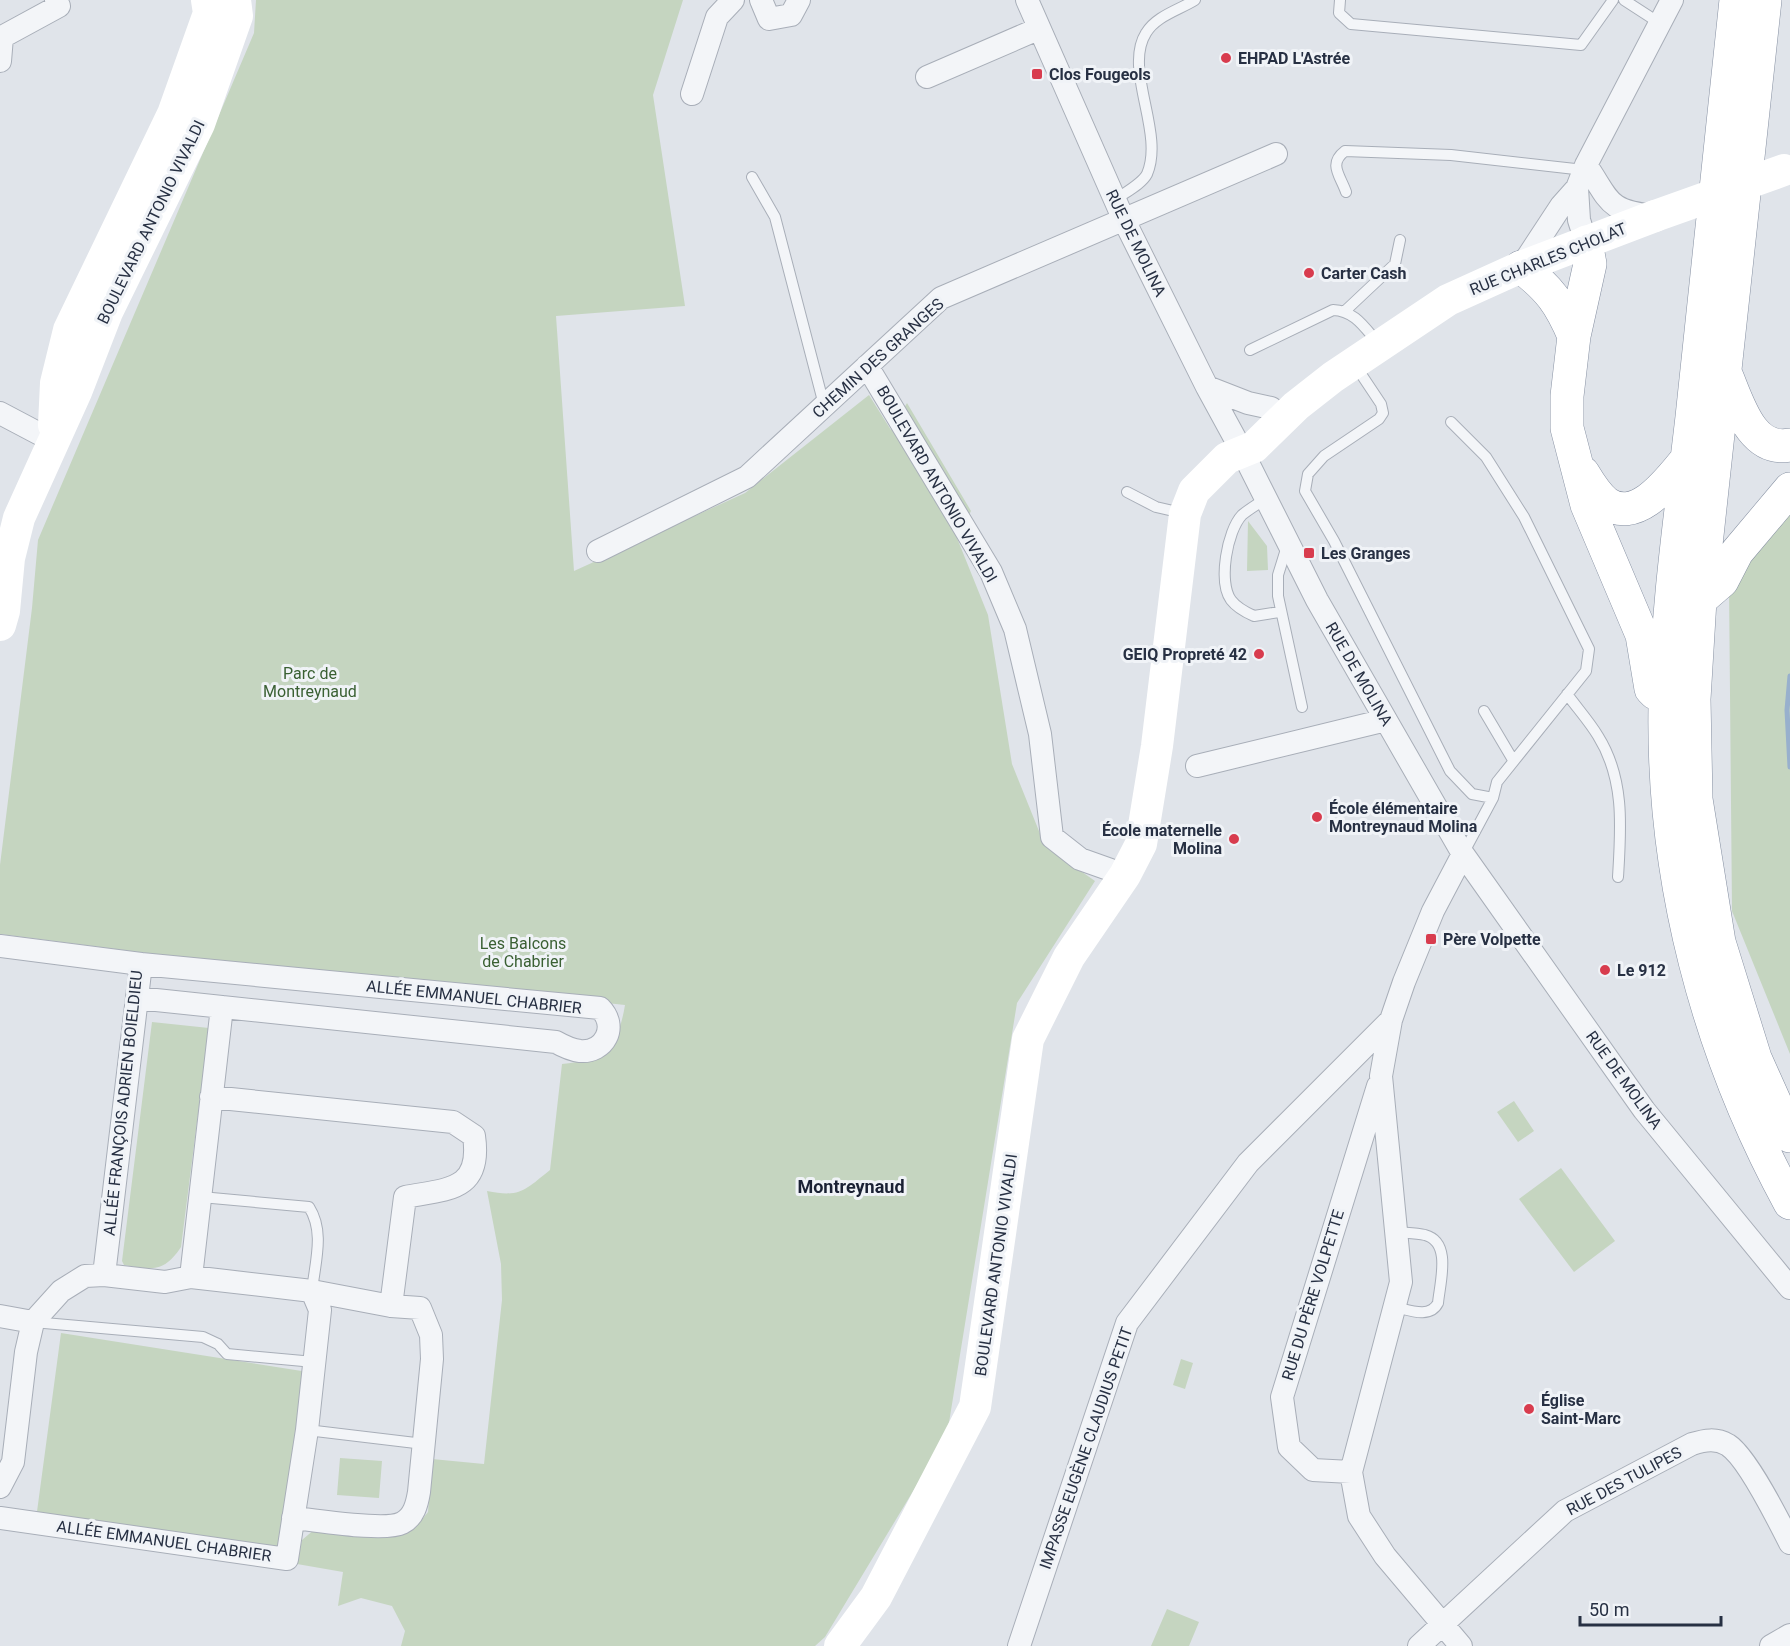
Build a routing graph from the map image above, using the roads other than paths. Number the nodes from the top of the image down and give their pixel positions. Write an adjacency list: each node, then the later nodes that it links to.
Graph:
1 (56, 0): 16 (street)
2 (733, 0): 18 (street)
3 (762, 0): 4 (street)
4 (799, 0)
5 (1027, 0): 15 (street, RUE DE MOLINA)
6 (1195, 0): 24 (lane)
7 (1340, 0): 8 (lane)
8 (1613, 0)
9 (1624, 0): 14 (lane)
10 (1672, 0): 14 (street)
11 (1736, 0): 44 (highway)
12 (1765, 0): 35 (highway)
13 (226, 6): 41 (street, BOULEVARD ANTONIO VIVALDI)
14 (1661, 24): 21 (street)
15 (1038, 29): 17 (street); 24 (street, RUE DE MOLINA)
16 (0, 61)
17 (927, 77)
18 (692, 94)
19 (1276, 154): 24 (street, CHEMIN DES GRANGES)
20 (1787, 169): 25 (street, RUE CHARLES CHOLAT, bridge)
21 (1583, 174): 23 (lane); 25 (street); 27 (street); 28 (street)
22 (752, 177): 37 (lane)
23 (1346, 192)
24 (1119, 209): 34 (street, CHEMIN DES GRANGES); 36 (street, RUE DE MOLINA)
25 (1655, 216): 27 (street, RUE CHARLES CHOLAT)
26 (1400, 240): 29 (lane)
27 (1586, 242): 28 (street, RUE CHARLES CHOLAT); 30 (highway)
28 (1521, 267): 30 (highway); 31 (street, RUE CHARLES CHOLAT)
29 (1345, 311): 31 (lane); 32 (lane)
30 (1574, 336): 45 (highway)
31 (1380, 346): 33 (street, RUE CHARLES CHOLAT)
32 (1250, 350)
33 (1354, 364): 38 (street, RUE CHARLES CHOLAT); 62 (lane)
34 (867, 366): 37 (street, CHEMIN DES GRANGES); 64 (street, BOULEVARD ANTONIO VIVALDI)
35 (1724, 369): 42 (highway); 52 (highway)
36 (1207, 387): 38 (street); 43 (street, RUE DE MOLINA)
37 (824, 406): 51 (street, CHEMIN DES GRANGES)
38 (1283, 407): 43 (street, RUE CHARLES CHOLAT)
39 (0, 414): 41 (street)
40 (1451, 422): 55 (lane)
41 (53, 441): 54 (street, BOULEVARD ANTONIO VIVALDI)
42 (1790, 445)
43 (1243, 453): 48 (street, RUE DE MOLINA); 49 (street)
44 (1687, 459): 45 (highway); 57 (highway)
45 (1575, 461): 57 (highway)
46 (1790, 489): 52 (highway)
47 (1127, 492): 49 (lane)
48 (1265, 499): 50 (street, RUE DE MOLINA); 53 (lane)
49 (1185, 514): 64 (street, BOULEVARD ANTONIO VIVALDI)
50 (1288, 544): 53 (lane); 59 (street, RUE DE MOLINA)
51 (598, 551)
52 (1700, 600): 73 (highway)
53 (1279, 612): 56 (lane)
54 (0, 625)
55 (1567, 694): 60 (lane); 65 (lane)
56 (1302, 707)
57 (1665, 707): 75 (highway)
58 (1484, 711): 60 (lane)
59 (1386, 720): 61 (street); 63 (street, RUE DE MOLINA)
60 (1513, 760): 62 (lane)
61 (1197, 766)
62 (1493, 798): 63 (lane)
63 (1463, 854): 70 (street, RUE DU PÈRE VOLPETTE); 79 (street, RUE DE MOLINA)
64 (1125, 875): 96 (street, BOULEVARD ANTONIO VIVALDI)
65 (1618, 877)
66 (0, 946): 67 (street, ALLÉE FRANÇOIS ADRIEN BOIELDIEU)
67 (141, 964): 68 (street, ALLÉE FRANÇOIS ADRIEN BOIELDIEU); 69 (street, ALLÉE EMMANUEL CHABRIER)
68 (137, 998): 69 (street, ALLÉE EMMANUEL CHABRIER); 77 (street, ALLÉE FRANÇOIS ADRIEN BOIELDIEU)
69 (222, 1007): 72 (street)
70 (1391, 1020): 71 (street, RUE DU PÈRE VOLPETTE); 97 (street, IMPASSE EUGÈNE CLAUDIUS PETIT)
71 (1381, 1076): 76 (street, RUE DU PÈRE VOLPETTE); 88 (street, RUE DU PÈRE VOLPETTE)
72 (211, 1097): 74 (street); 81 (street)
73 (1790, 1136)
74 (201, 1197): 78 (street); 80 (lane)
75 (1790, 1203)
76 (1396, 1232): 82 (street, RUE DU PÈRE VOLPETTE); 82 (lane)
77 (104, 1275): 78 (street); 84 (street)
78 (191, 1277): 80 (street)
79 (1790, 1288)
80 (312, 1291): 81 (street); 85 (street, ALLÉE EMMANUEL CHABRIER)
81 (391, 1306): 87 (street)
82 (1395, 1307): 88 (street, RUE DU PÈRE VOLPETTE)
83 (0, 1316): 84 (street)
84 (33, 1322): 85 (lane); 89 (street)
85 (314, 1362): 86 (street, ALLÉE EMMANUEL CHABRIER)
86 (307, 1430): 87 (lane); 91 (street, ALLÉE EMMANUEL CHABRIER)
87 (424, 1444): 91 (street)
88 (1351, 1472): 94 (street, RUE DU PÈRE VOLPETTE)
89 (0, 1487)
90 (0, 1518): 91 (street, ALLÉE EMMANUEL CHABRIER)
91 (293, 1518)
92 (1785, 1520): 93 (street, RUE DES TULIPES); 94 (street, RUE DES TULIPES)
93 (1790, 1543)
94 (1443, 1625): 98 (street, RUE DES TULIPES); 99 (street, RUE DU PÈRE VOLPETTE)
95 (1790, 1635): 100 (street)
96 (840, 1646)
97 (1019, 1646)
98 (1419, 1646)
99 (1461, 1646)
100 (1771, 1646)

